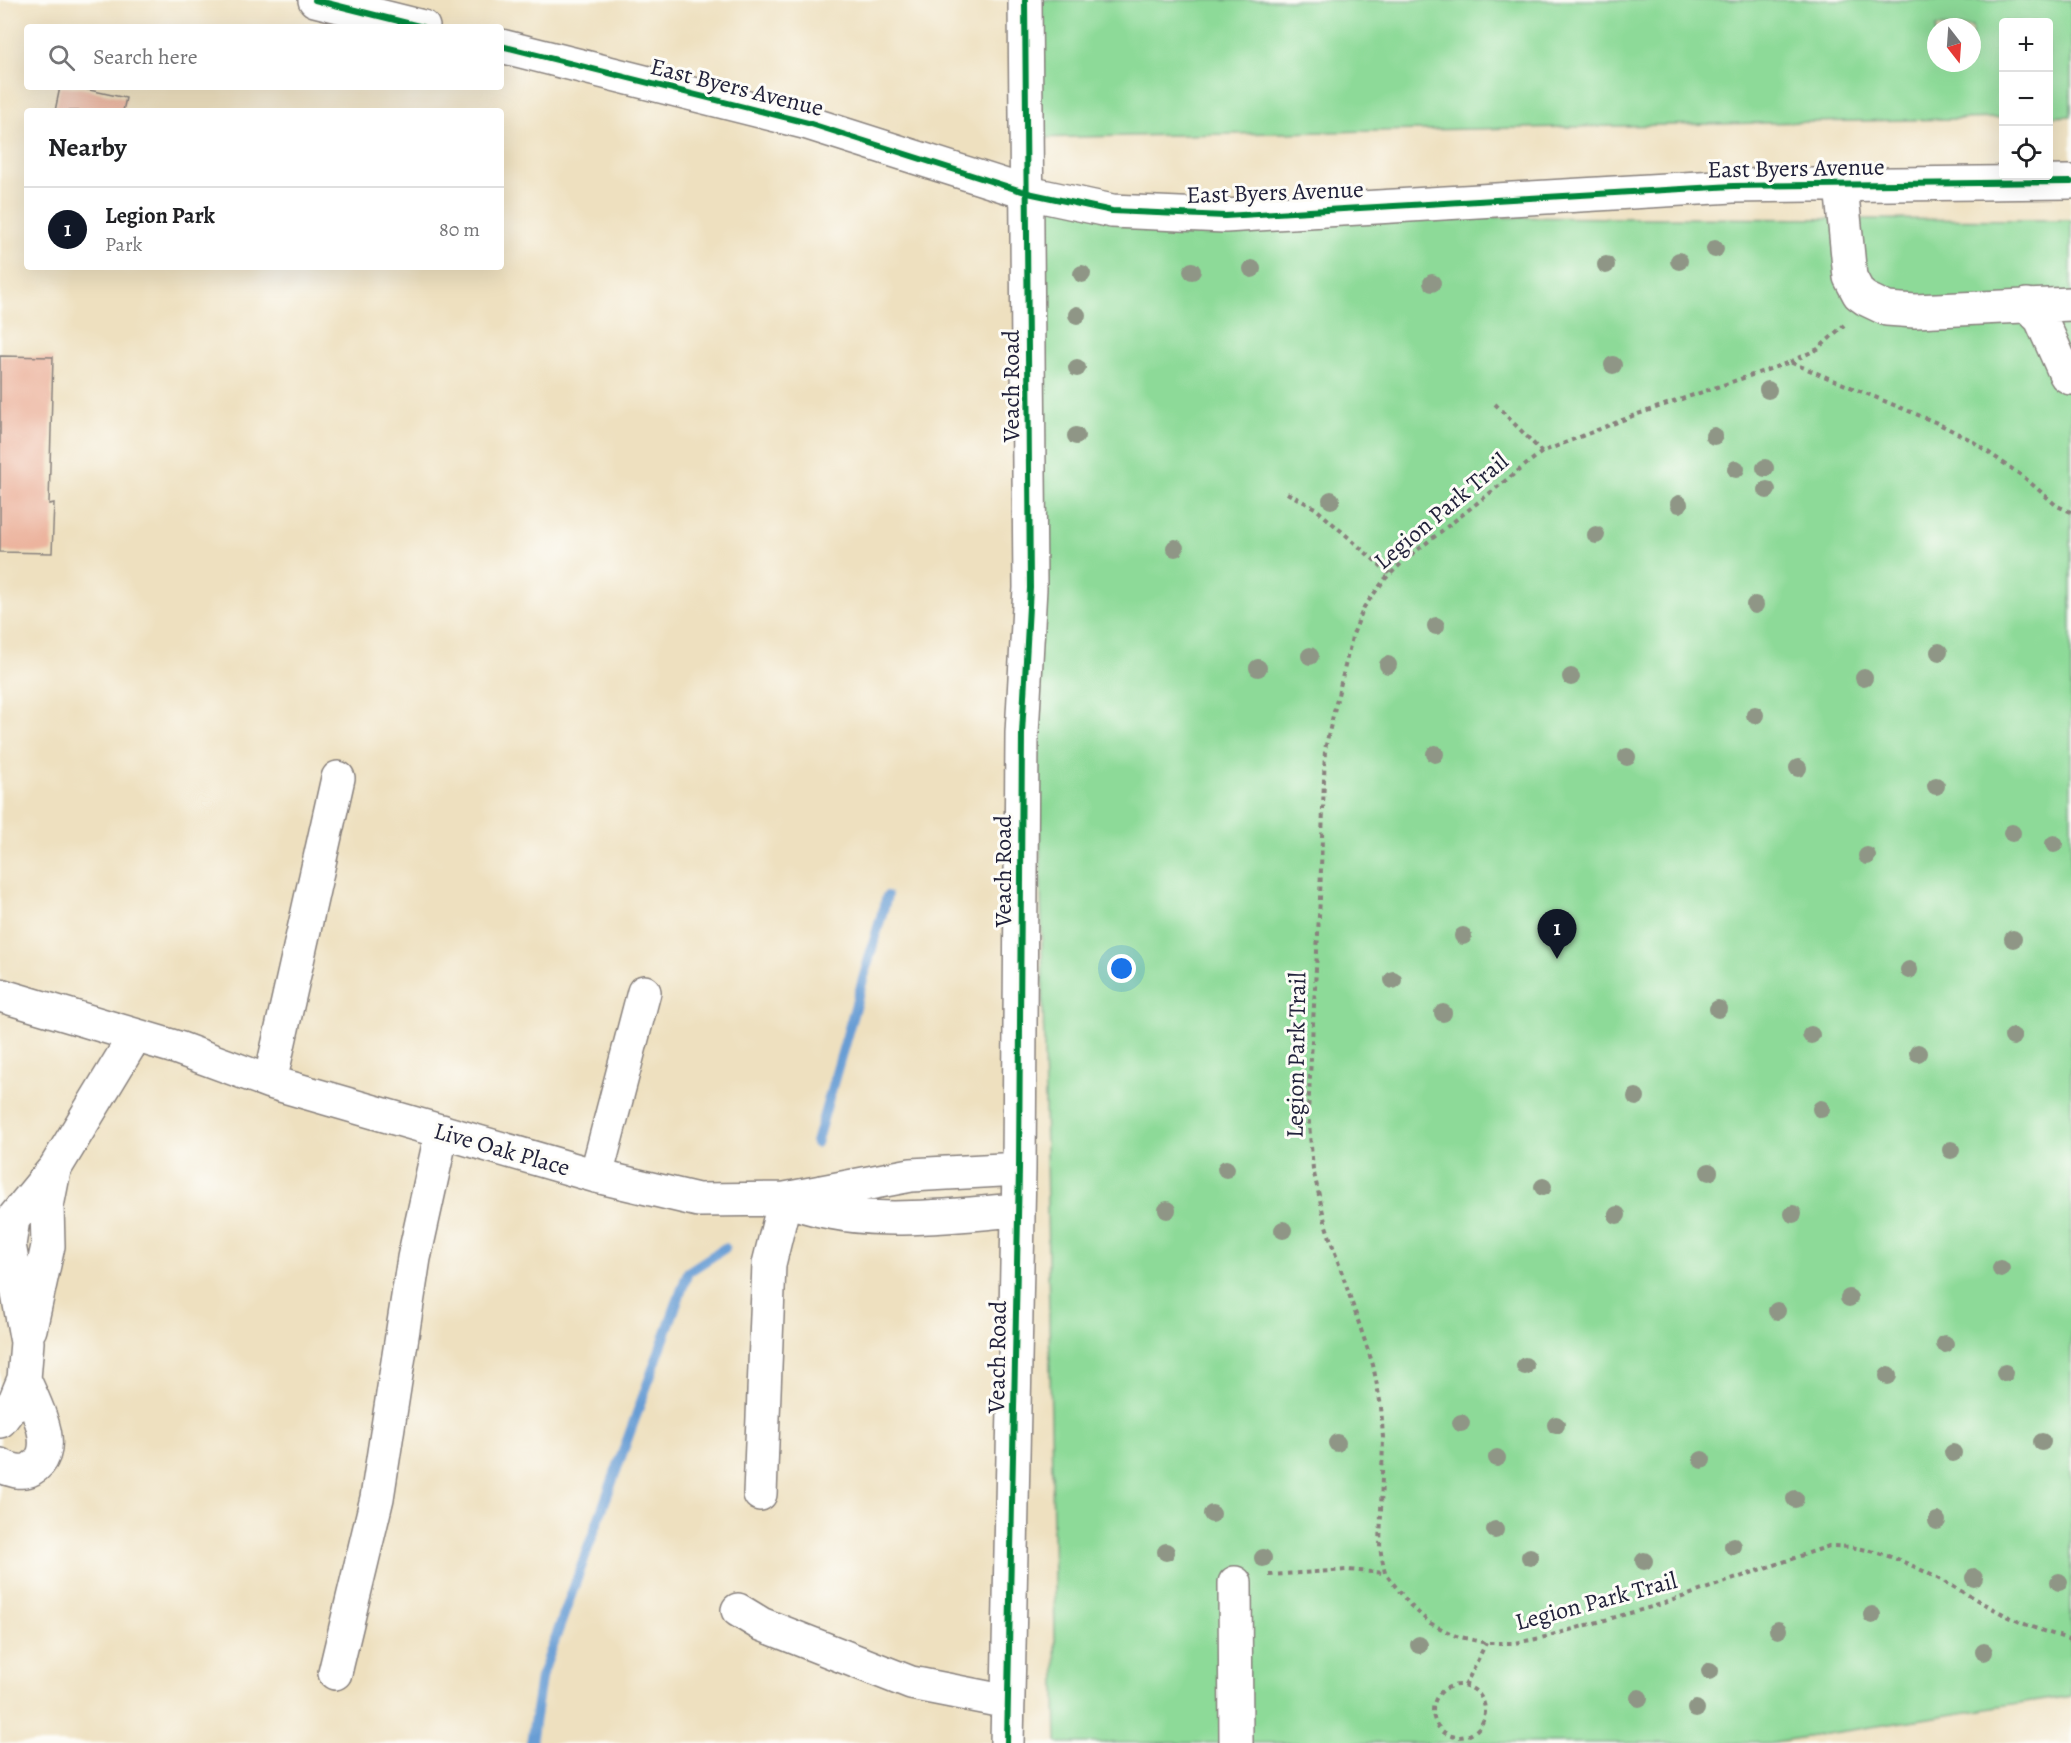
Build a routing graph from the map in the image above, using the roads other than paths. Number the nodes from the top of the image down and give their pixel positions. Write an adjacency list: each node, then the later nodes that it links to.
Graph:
1 (315, 0): 3 (street)
2 (1025, 0): 7 (street, Veach Road)
3 (411, 24)
4 (504, 47): 7 (street, East Byers Avenue)
5 (2071, 182): 6 (street, East Byers Avenue)
6 (1841, 184): 7 (street, East Byers Avenue); 9 (street)
7 (1029, 193): 17 (street, Veach Road)
8 (2071, 304): 9 (street)
9 (2027, 305): 10 (street)
10 (2071, 378)
11 (338, 778): 15 (street)
12 (644, 992): 18 (street)
13 (0, 995): 14 (street, Live Oak Place)
14 (135, 1036): 15 (street, Live Oak Place); 21 (street)
15 (270, 1082): 16 (street, Live Oak Place)
16 (442, 1131): 18 (street, Live Oak Place); 27 (street)
17 (1019, 1169): 19 (street, Live Oak Place); 20 (street, Veach Road)
18 (596, 1176): 19 (street, Live Oak Place)
19 (785, 1199): 20 (street); 24 (street)
20 (1018, 1210): 28 (street, Veach Road)
21 (24, 1379): 22 (street); 23 (street)
22 (0, 1422)
23 (0, 1465)
24 (760, 1494)
25 (1235, 1583): 30 (street)
26 (738, 1610): 28 (street)
27 (335, 1673)
28 (1008, 1702): 29 (street, Veach Road)
29 (1007, 1743)
30 (1236, 1743)

